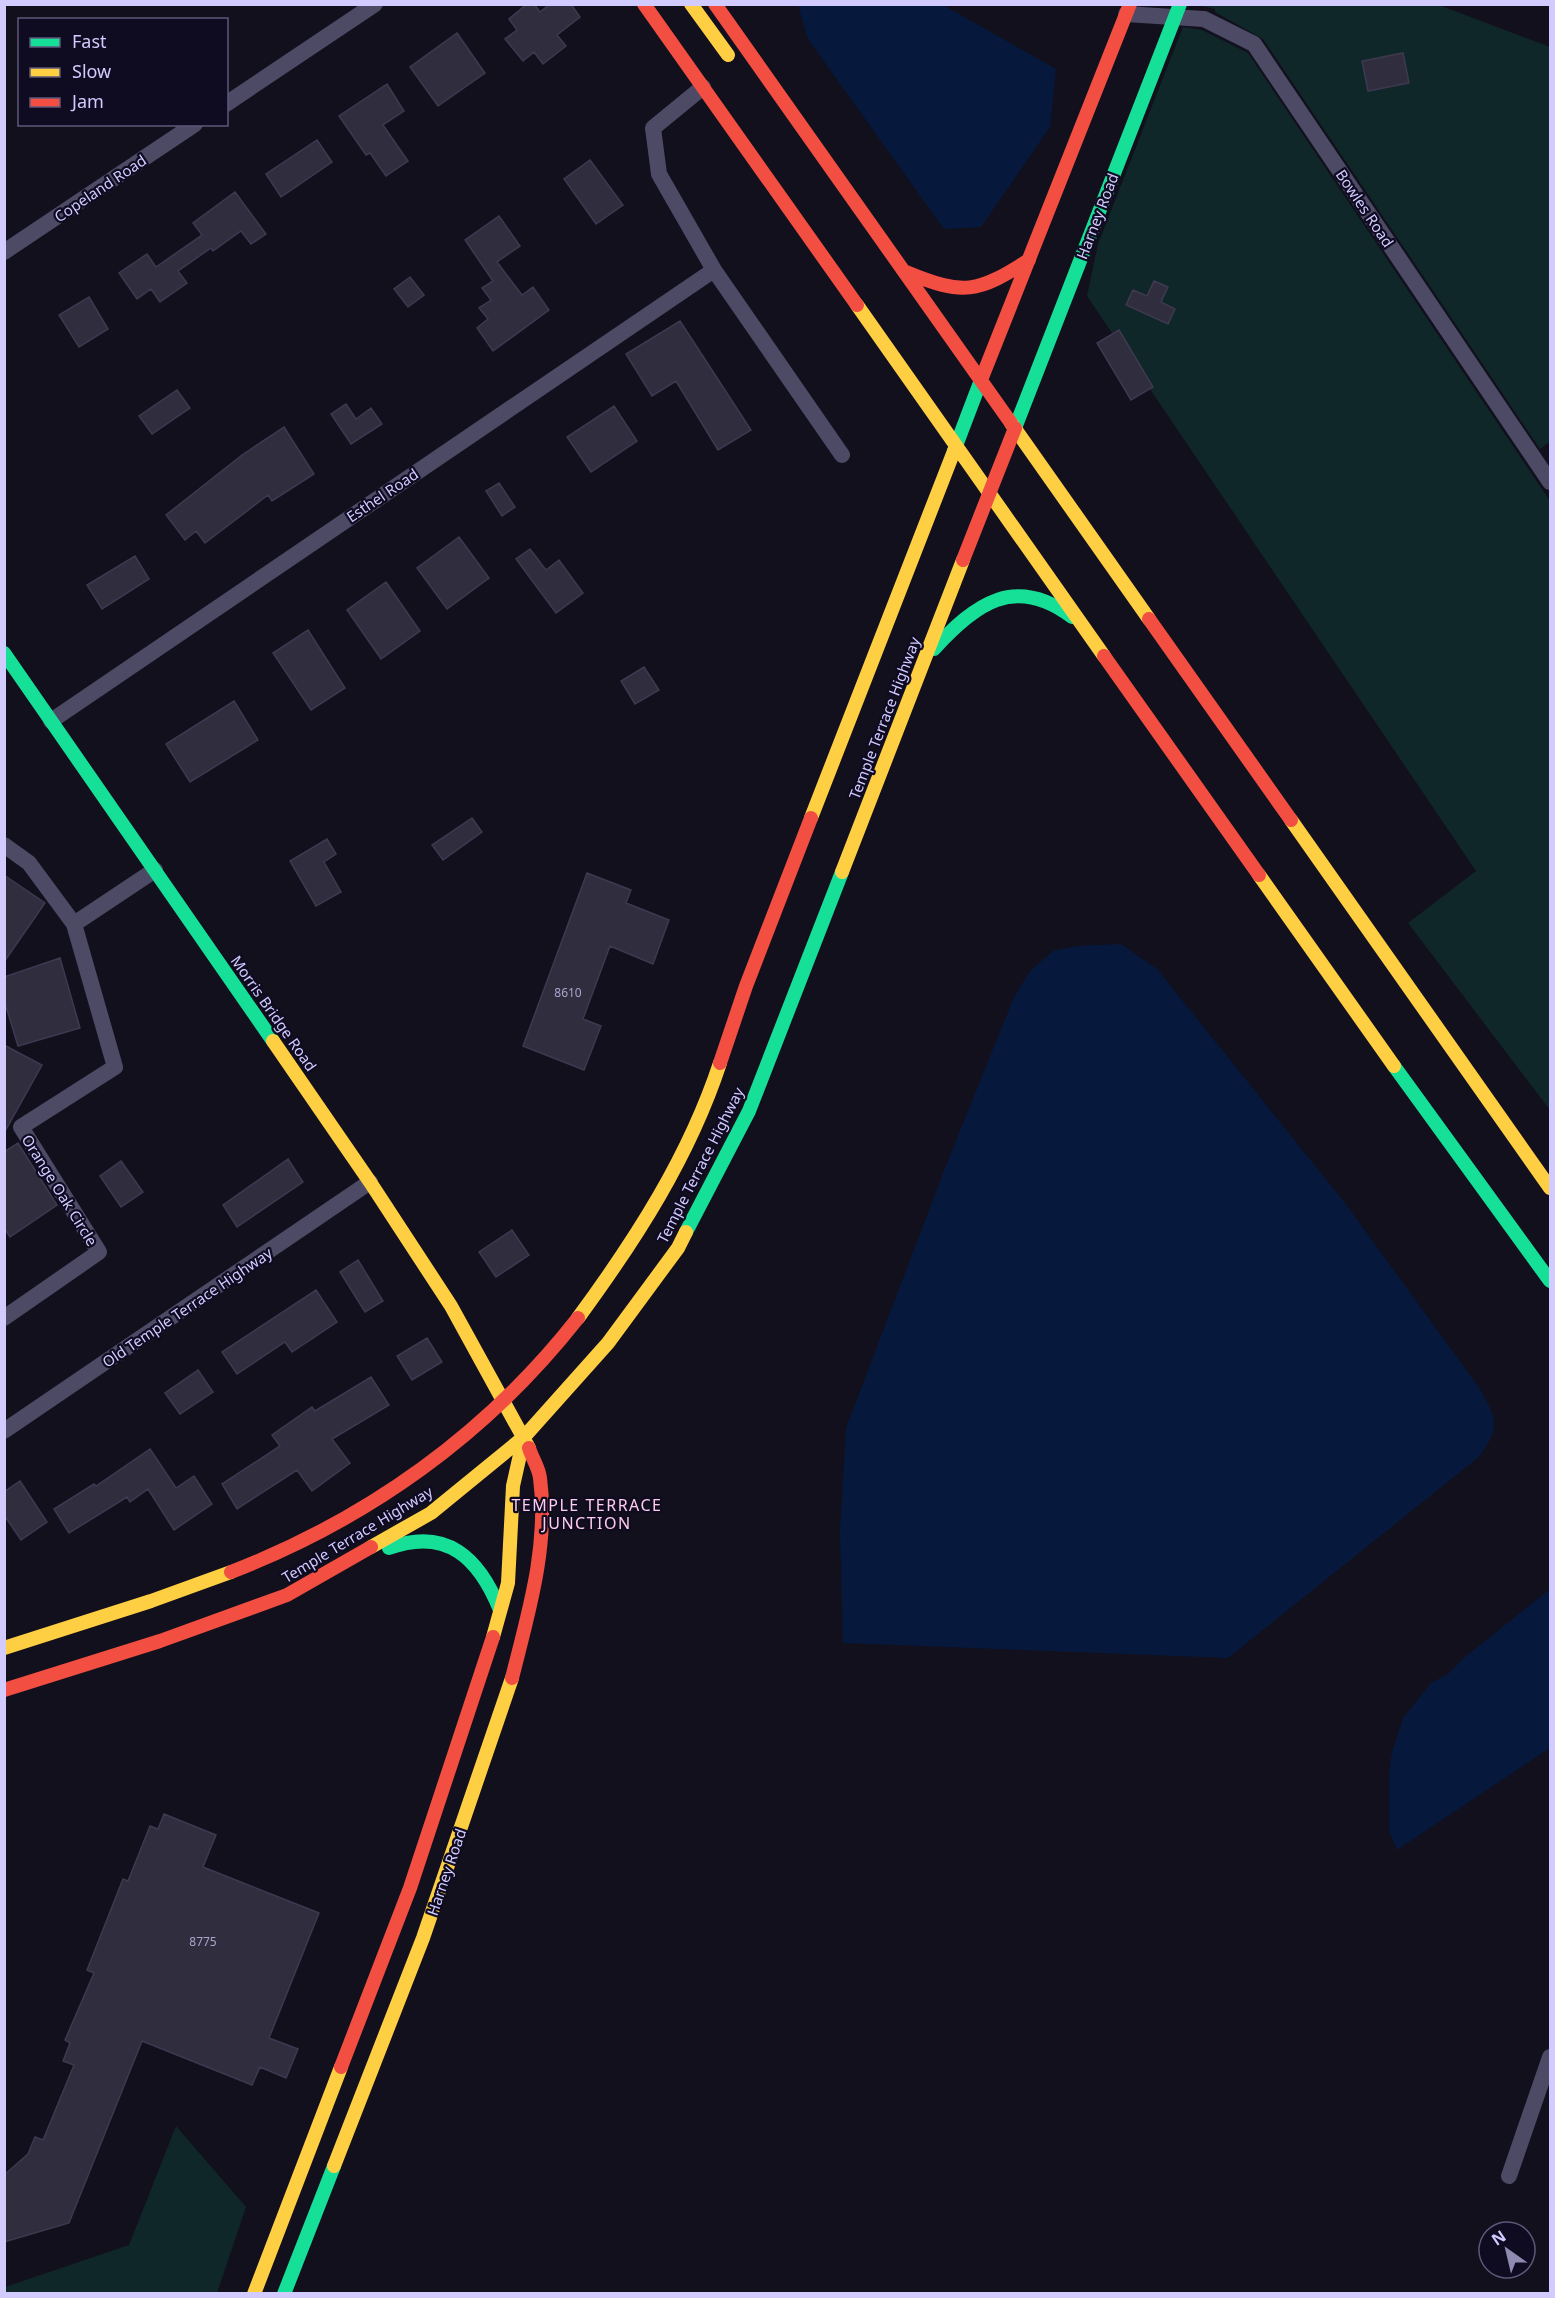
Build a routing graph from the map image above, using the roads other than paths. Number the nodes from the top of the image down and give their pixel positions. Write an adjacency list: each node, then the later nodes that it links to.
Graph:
1 (375, 4): 10 (street)
2 (644, 4): 9 (main road)
3 (690, 4): 7 (main road)
4 (715, 4): 12 (main road)
5 (1128, 9): 6 (street, Bowles Road); 14 (main road)
6 (1178, 10): 18 (main road, Harney Road); 21 (street, Bowles Road)
7 (740, 68)
8 (755, 84): 12 (main road)
9 (703, 87): 15 (street); 19 (main road)
10 (228, 103)
11 (192, 126): 13 (street, Copeland Road)
12 (830, 166): 16 (main road)
13 (4, 252)
14 (1029, 260): 16 (main road); 17 (main road)
15 (714, 270): 20 (street); 26 (street, Esthel Road)
16 (906, 272): 17 (main road)
17 (981, 380): 18 (main road); 19 (main road, Temple Terrace Highway)
18 (1015, 428): 22 (main road, Temple Terrace Highway); 31 (main road)
19 (957, 445): 22 (main road); 34 (main road, Temple Terrace Highway)
20 (842, 455)
21 (1551, 482)
22 (988, 491): 23 (main road); 25 (main road, Temple Terrace Highway)
23 (1080, 622): 25 (main road); 32 (main road)
24 (4, 653): 26 (main road, Morris Bridge Road)
25 (923, 661): 36 (main road, Temple Terrace Highway)
26 (51, 721): 28 (main road, Morris Bridge Road)
27 (4, 845): 29 (street, Orange Oak Circle)
28 (155, 870): 29 (street); 30 (main road, Morris Bridge Road)
29 (74, 924): 33 (street, Orange Oak Circle)
30 (370, 1182): 34 (main road, Morris Bridge Road); 35 (street, Old Temple Terrace Highway)
31 (1551, 1188)
32 (1551, 1281)
33 (4, 1318)
34 (502, 1401): 36 (main road, Harney Road); 39 (main road, Temple Terrace Highway)
35 (4, 1431)
36 (524, 1437): 37 (main road, Temple Terrace Highway); 38 (main road, Harney Road); 44 (main road, Harney Road)
37 (287, 1595): 38 (main road); 40 (main road, Temple Terrace Highway)
38 (500, 1610): 43 (main road, Harney Road)
39 (4, 1648)
40 (4, 1689)
41 (1551, 2057): 42 (street)
42 (1509, 2176)
43 (255, 2294)
44 (284, 2294)

